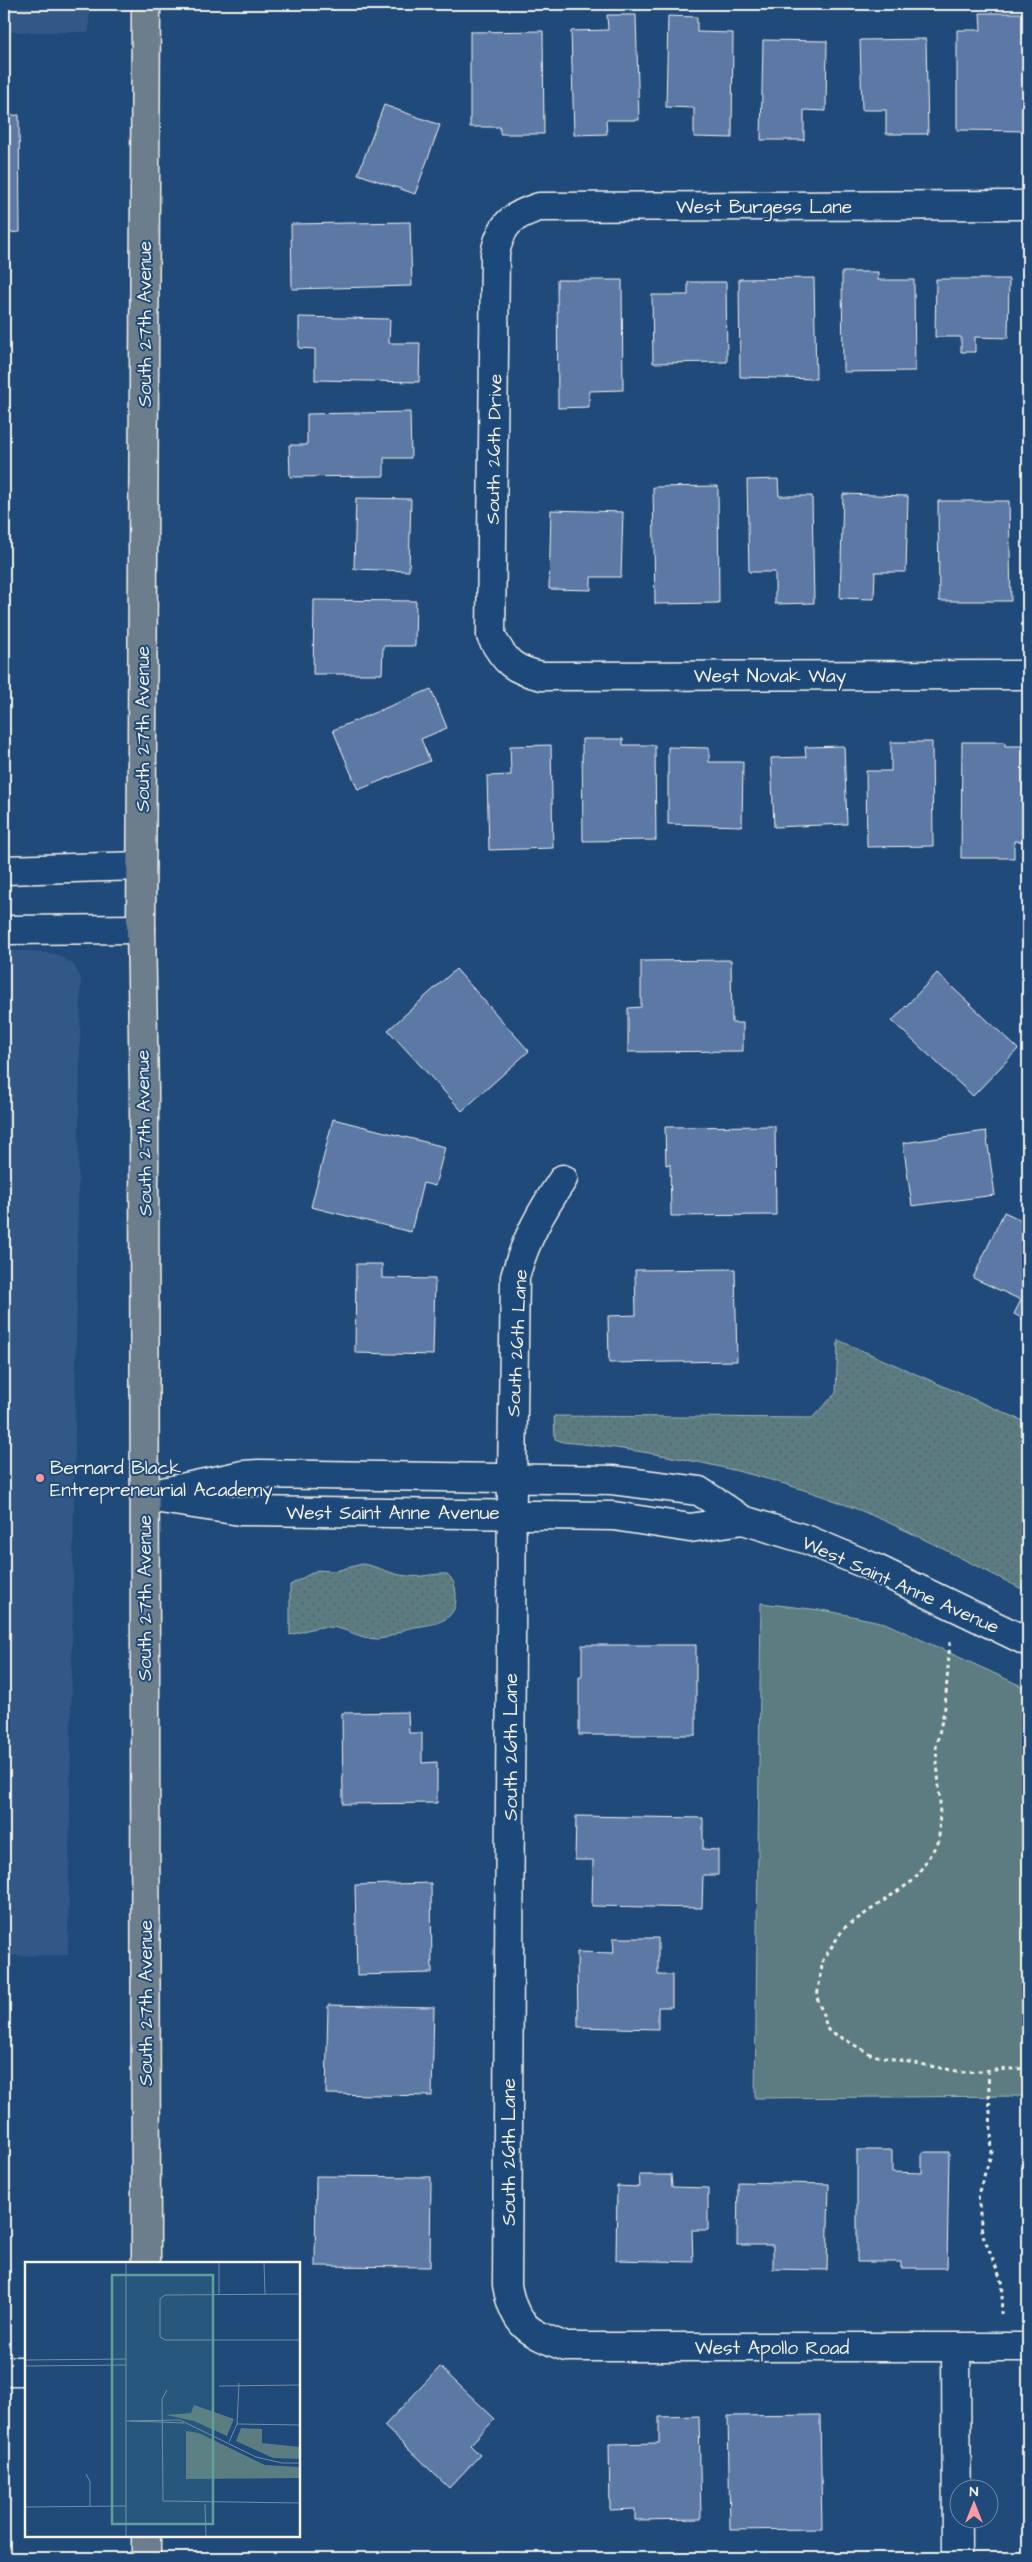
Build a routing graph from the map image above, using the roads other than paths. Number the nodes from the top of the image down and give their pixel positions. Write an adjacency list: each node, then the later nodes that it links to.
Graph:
1 (146, 4): 6 (main road, South 27th Avenue)
2 (1028, 205): 3 (street, West Burgess Lane)
3 (505, 225): 4 (street, South 26th Drive)
4 (514, 668): 5 (street, West Novak Way)
5 (1028, 675)
6 (141, 866): 7 (street); 8 (main road, South 27th Avenue)
7 (4, 870)
8 (141, 929): 9 (street); 12 (main road, South 27th Avenue)
9 (4, 930)
10 (563, 1179): 11 (street, South 26th Lane)
11 (512, 1478): 12 (street, West Saint Anne Avenue); 13 (street, South 26th Lane); 14 (street, West Saint Anne Avenue)
12 (144, 1496): 13 (street, West Saint Anne Avenue); 16 (main road, South 27th Avenue)
13 (512, 1513): 14 (street, West Saint Anne Avenue); 17 (street, South 26th Lane)
14 (744, 1520): 15 (street, West Saint Anne Avenue)
15 (1028, 1642)
16 (146, 2262)
17 (521, 2324): 18 (street, West Apollo Road)
18 (956, 2347): 19 (street, West Apollo Road); 24 (street)
19 (1028, 2347)
20 (4, 2371): 21 (street)
21 (25, 2371)
22 (146, 2537): 23 (main road)
23 (146, 2558)
24 (957, 2558)

